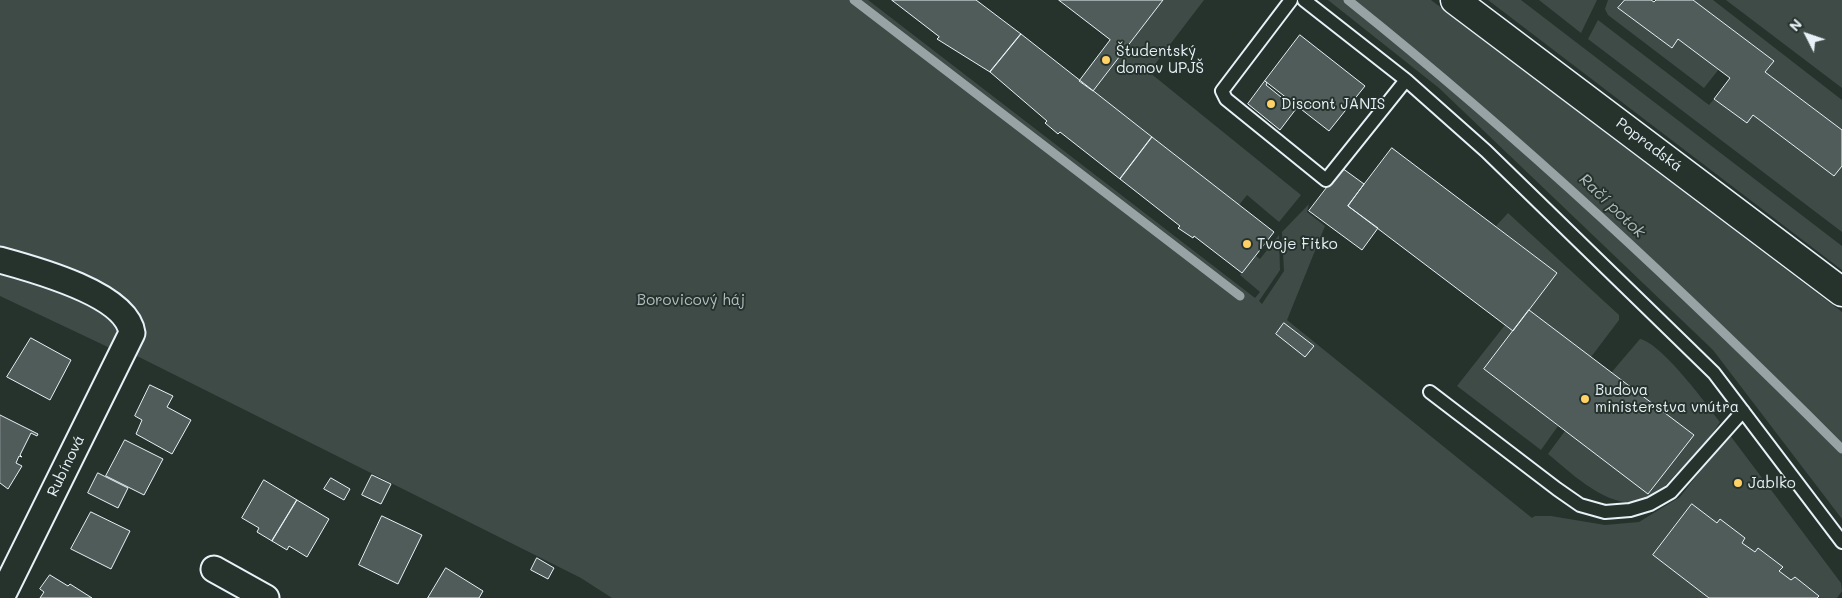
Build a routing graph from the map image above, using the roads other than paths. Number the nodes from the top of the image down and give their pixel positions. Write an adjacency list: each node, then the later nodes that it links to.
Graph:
1 (1292, 0): 4 (lane)
2 (1304, 0): 4 (lane)
3 (1455, 0): 6 (street, Popradská)
4 (1406, 80): 8 (lane)
5 (0, 260): 11 (street, Rubínová)
6 (1842, 292)
7 (1430, 392): 8 (lane)
8 (1743, 411): 9 (lane)
9 (1842, 542)
10 (214, 569): 12 (street)
11 (1, 598)
12 (266, 598)

